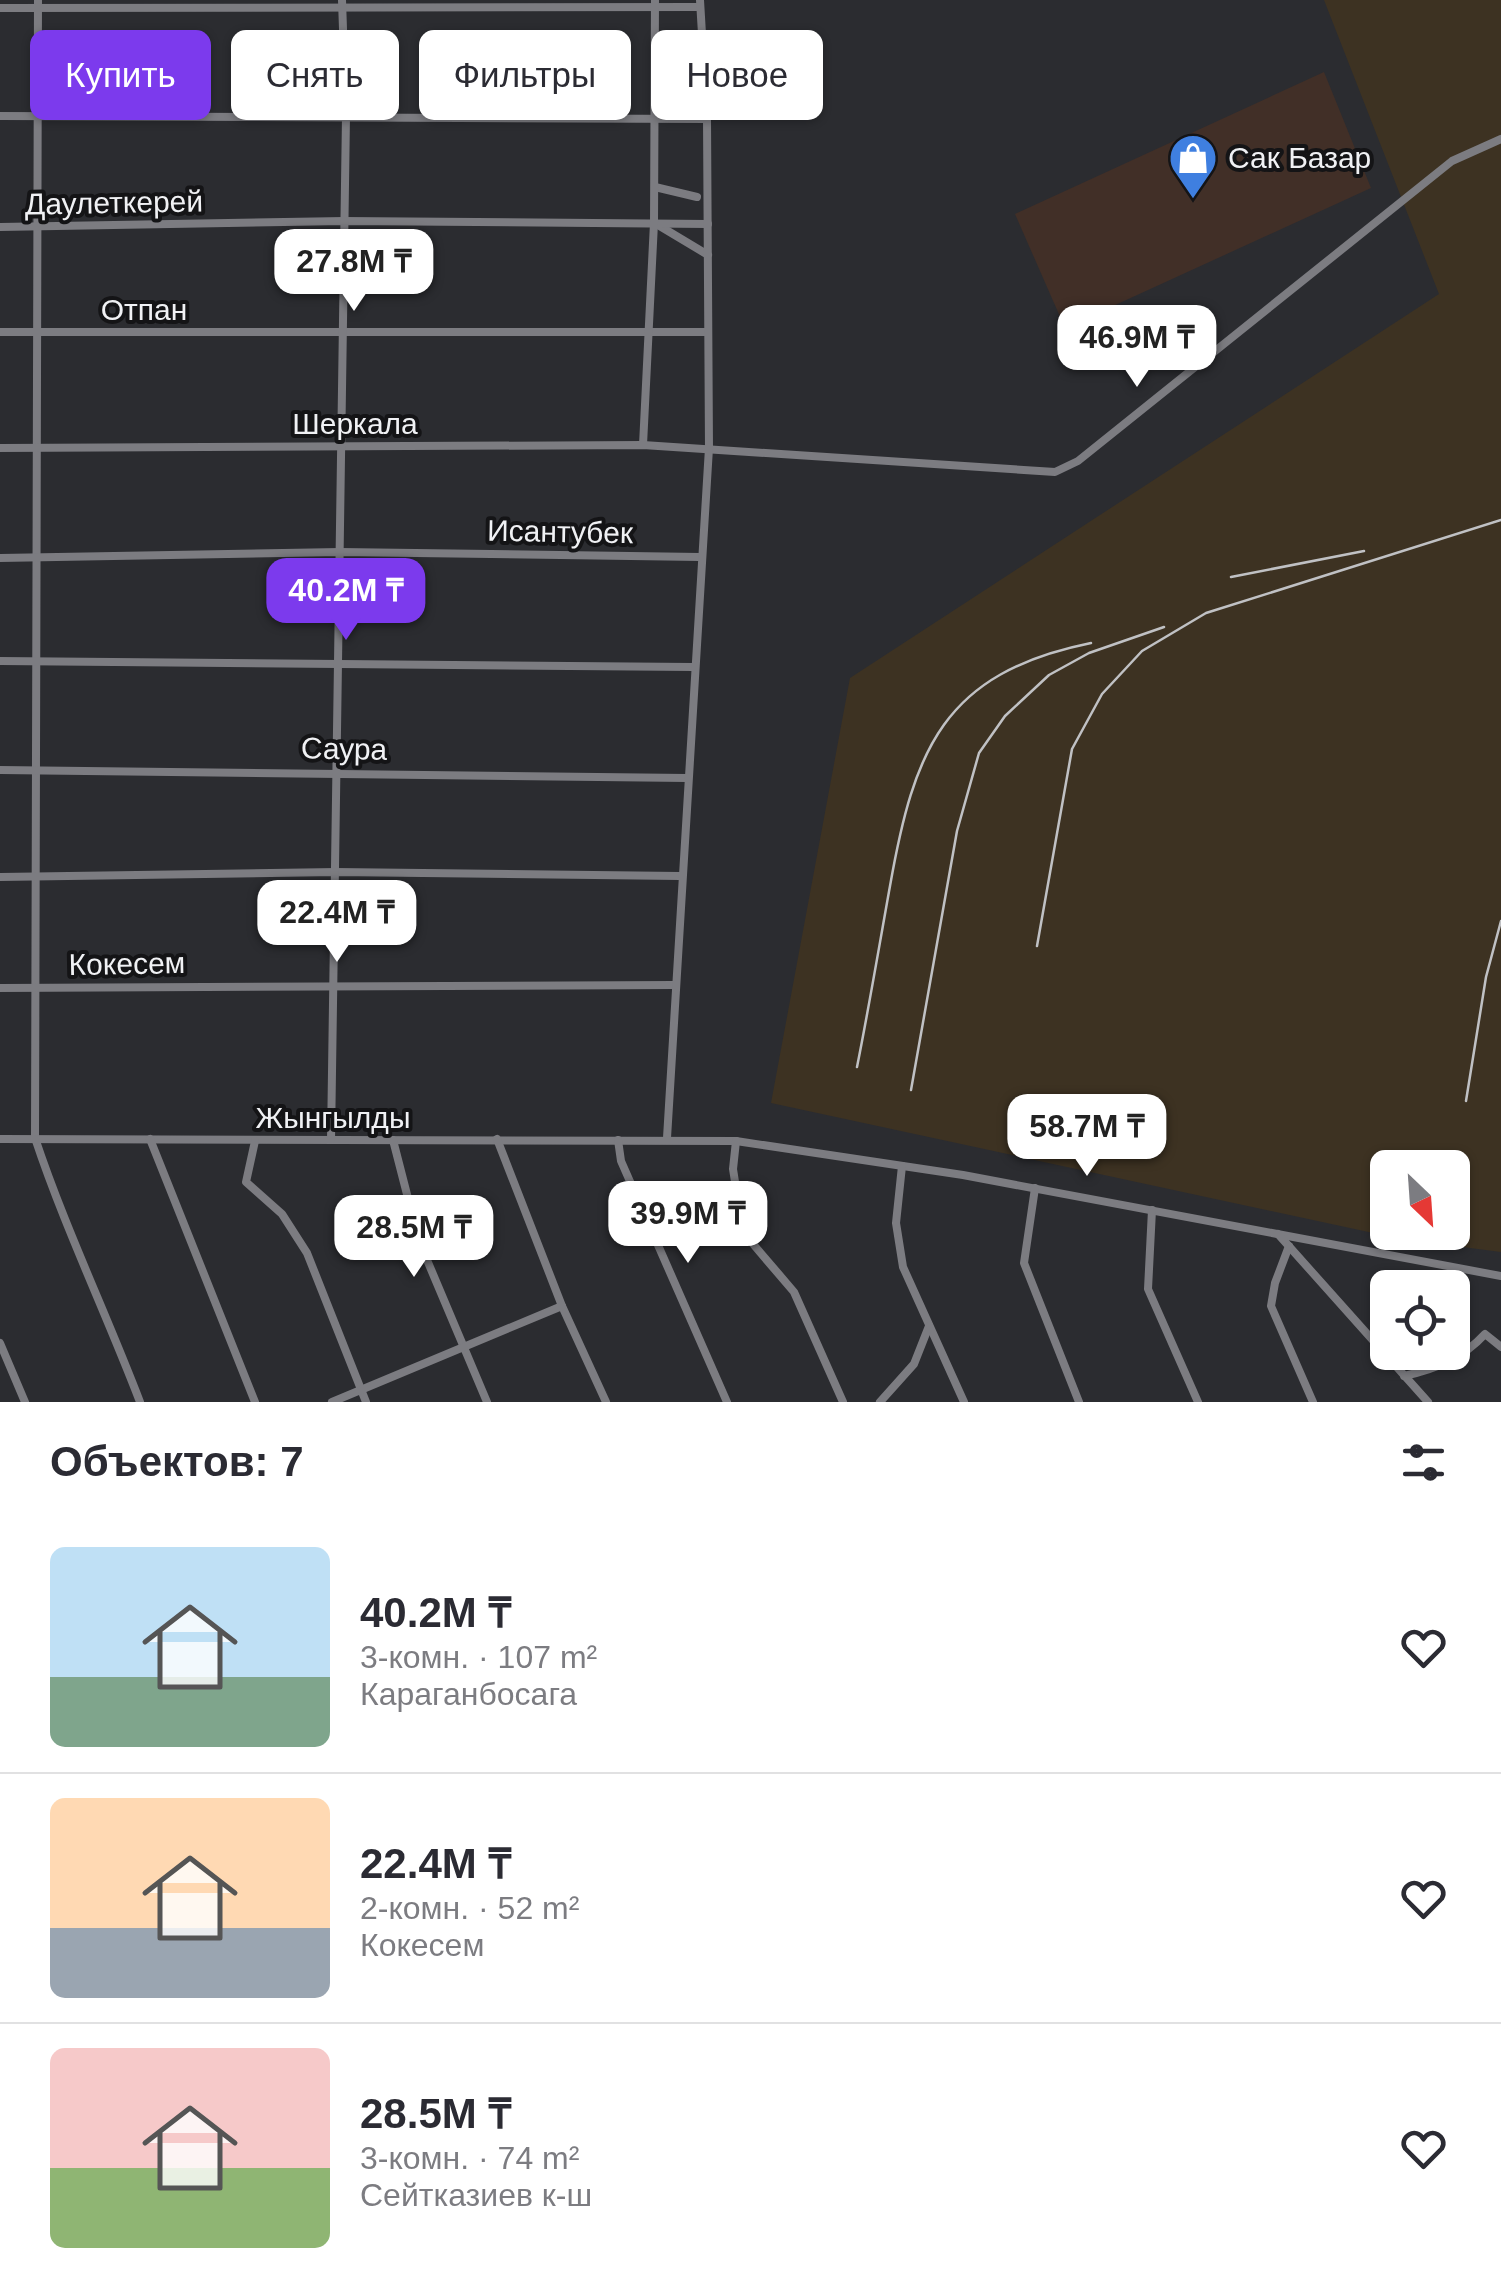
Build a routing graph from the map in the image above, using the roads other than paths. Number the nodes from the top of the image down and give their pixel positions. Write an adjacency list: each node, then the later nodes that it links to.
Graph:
1 (655, 3): 2 (street); 4 (street); 8 (street)
2 (700, 3): 9 (street)
3 (38, 4): 4 (street); 5 (street); 6 (street)
4 (342, 5): 7 (street)
5 (0, 8)
6 (38, 30)
7 (343, 30)
8 (655, 30)
9 (702, 30)
10 (0, 116): 11 (street)
11 (30, 116)
12 (399, 116): 13 (street)
13 (651, 117)
14 (37, 120): 25 (street)
15 (346, 120): 21 (street)
16 (656, 120): 19 (street)
17 (707, 120): 23 (street)
18 (1501, 139): 35 (street, Шеркала)
19 (655, 186): 20 (street); 22 (street)
20 (697, 197)
21 (344, 221): 22 (street, Даулеткерей); 25 (street, Даулеткерей); 31 (street)
22 (654, 223): 23 (street, Даулеткерей); 26 (street); 27 (street)
23 (708, 224): 26 (street)
24 (0, 227): 25 (street, Даулеткерей)
25 (35, 227): 29 (street)
26 (708, 256): 30 (street)
27 (649, 330): 30 (street, Отпан); 31 (street, Отпан); 32 (street)
28 (0, 332): 29 (street, Отпан)
29 (35, 332): 31 (street, Отпан); 36 (street)
30 (708, 332): 35 (street)
31 (340, 333): 33 (street)
32 (643, 445): 33 (street, Шеркала); 35 (street, Шеркала)
33 (340, 447): 36 (street, Шеркала); 37 (street)
34 (0, 448): 36 (street, Шеркала)
35 (709, 448): 38 (street)
36 (35, 449): 40 (street)
37 (340, 552): 38 (street, Исантубек); 40 (street, Исантубек); 43 (street)
38 (700, 556): 44 (street)
39 (0, 558): 40 (street, Исантубек)
40 (34, 559): 42 (street)
41 (0, 661): 42 (street)
42 (35, 661): 43 (street); 46 (street)
43 (338, 662): 44 (street); 47 (street)
44 (693, 667): 48 (street)
45 (0, 770): 46 (street, Саура)
46 (35, 770): 47 (street, Саура); 52 (street)
47 (337, 770): 48 (street, Саура); 49 (street)
48 (687, 778): 50 (street)
49 (336, 872): 50 (street); 52 (street); 53 (street)
50 (680, 876): 54 (street)
51 (0, 877): 52 (street)
52 (35, 877): 56 (street)
53 (335, 984): 54 (street, Кокесем); 56 (street, Кокесем); 62 (street)
54 (674, 984): 58 (street)
55 (0, 988): 56 (street, Кокесем)
56 (35, 988): 57 (street)
57 (35, 1138): 59 (street, Жынгылды); 60 (street, Жынгылды); 81 (street)
58 (667, 1138): 64 (street, Жынгылды); 66 (street, Жынгылды)
59 (0, 1139)
60 (150, 1139): 65 (street, Жынгылды); 82 (street)
61 (497, 1139): 63 (street, Жынгылды); 64 (street, Жынгылды); 73 (street)
62 (331, 1140): 63 (street, Жынгылды); 65 (street, Жынгылды)
63 (393, 1140): 76 (street)
64 (618, 1140): 87 (street)
65 (254, 1141): 79 (street)
66 (736, 1141): 67 (street, Жынгылды); 88 (street)
67 (902, 1166): 68 (street, Жынгылды); 74 (street)
68 (1035, 1188): 69 (street, Жынгылды); 91 (street)
69 (1152, 1210): 70 (street, Жынгылды); 92 (street)
70 (1278, 1233): 71 (street); 72 (street, Жынгылды)
71 (1290, 1246): 78 (street); 93 (street)
72 (1501, 1276)
73 (562, 1306): 76 (street); 86 (street)
74 (930, 1326): 89 (street); 90 (street)
75 (0, 1343): 80 (street)
76 (461, 1347): 79 (street); 85 (street)
77 (1501, 1347): 78 (street)
78 (1404, 1376): 94 (street)
79 (360, 1391): 83 (street); 84 (street)
80 (25, 1402)
81 (140, 1402)
82 (254, 1402)
83 (332, 1402)
84 (366, 1402)
85 (487, 1402)
86 (606, 1402)
87 (726, 1402)
88 (843, 1402)
89 (880, 1402)
90 (964, 1402)
91 (1078, 1402)
92 (1198, 1402)
93 (1313, 1402)
94 (1428, 1402)

